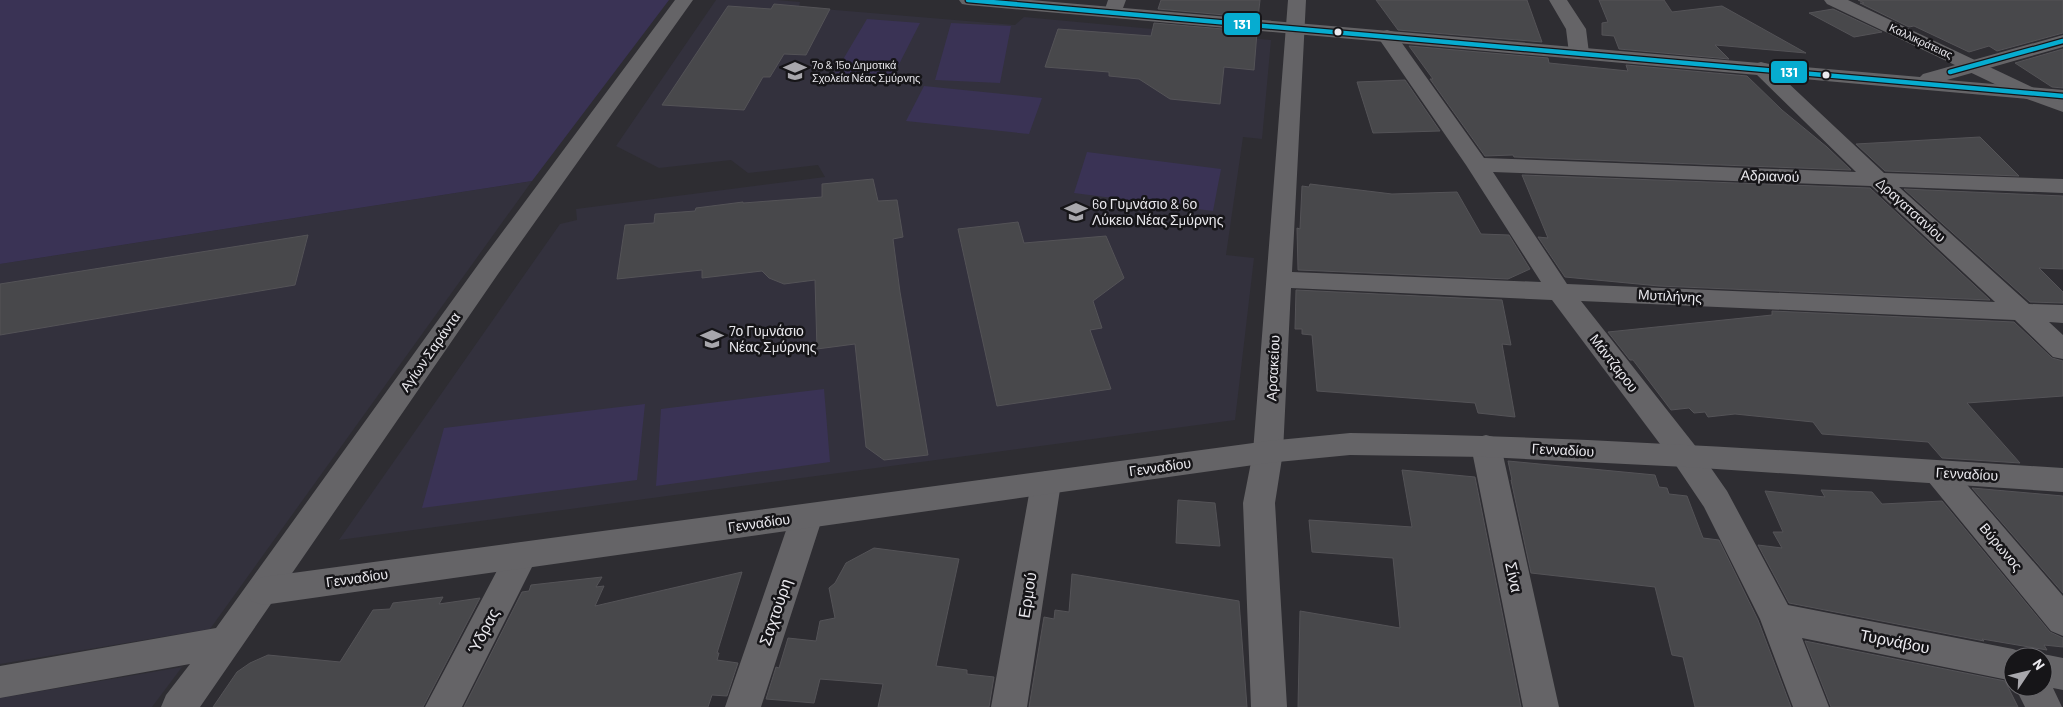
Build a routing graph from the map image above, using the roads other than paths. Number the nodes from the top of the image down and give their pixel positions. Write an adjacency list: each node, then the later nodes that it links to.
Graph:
1 (684, 0): 33 (street, Αγίων Σαράντα)
2 (968, 0): 6 (street)
3 (1297, 0): 7 (street, Αρσακείου)
4 (1558, 0): 10 (street)
5 (1833, 0): 11 (street, Καλλικράτειας)
6 (1115, 6): 7 (street)
7 (1295, 28): 8 (street); 20 (street, Αρσακείου)
8 (1388, 36): 10 (street); 17 (street, Μάντζαρου)
9 (2063, 41): 11 (street)
10 (1579, 53): 12 (street)
11 (1974, 66): 13 (street); 14 (street, Καλλικράτειας)
12 (1761, 68): 13 (street); 18 (street, Δραγατσανίου)
13 (1914, 82): 14 (street)
14 (2031, 94): 15 (street); 16 (street, Καλλικράτειας)
15 (2063, 96)
16 (2063, 106)
17 (1477, 165): 18 (street, Αδριανού); 21 (street, Μάντζαρου)
18 (1878, 180): 19 (street, Αδριανού); 22 (street, Δραγατσανίου)
19 (2063, 186)
20 (1278, 279): 21 (street, Μυτιλήνης); 26 (street, Αρσακείου)
21 (1558, 291): 22 (street, Μυτιλήνης); 27 (street, Μάντζαρου)
22 (2023, 312): 23 (street, Μυτιλήνης); 24 (street, Δραγατσανίου)
23 (2063, 314)
24 (2063, 350)
25 (1486, 446): 26 (street, Γενναδίου); 27 (street, Γενναδίου); 44 (street, Σίνα)
26 (1268, 452): 30 (street, Γενναδίου); 43 (street, Αρσακείου)
27 (1686, 456): 28 (street, Γενναδίου); 34 (street, Μάντζαρου)
28 (1939, 473): 29 (street, Γενναδίου); 35 (street, Βύρωνος)
29 (2063, 480)
30 (1046, 483): 31 (street, Γενναδίου); 42 (street, Ερμού)
31 (807, 516): 32 (street, Γενναδίου); 41 (street, Σαχτούρη)
32 (522, 555): 33 (street, Γενναδίου); 40 (street, Ύδρας)
33 (262, 591): 36 (street, Αγίων Σαράντα)
34 (1777, 618): 37 (street, Τυρνάβου); 45 (street, Μάντζαρου)
35 (2063, 622)
36 (225, 642): 38 (street); 39 (street, Αγίων Σαράντα)
37 (2003, 662)
38 (0, 682)
39 (179, 707)
40 (444, 707)
41 (743, 707)
42 (1009, 707)
43 (1268, 707)
44 (1542, 707)
45 (1811, 707)

